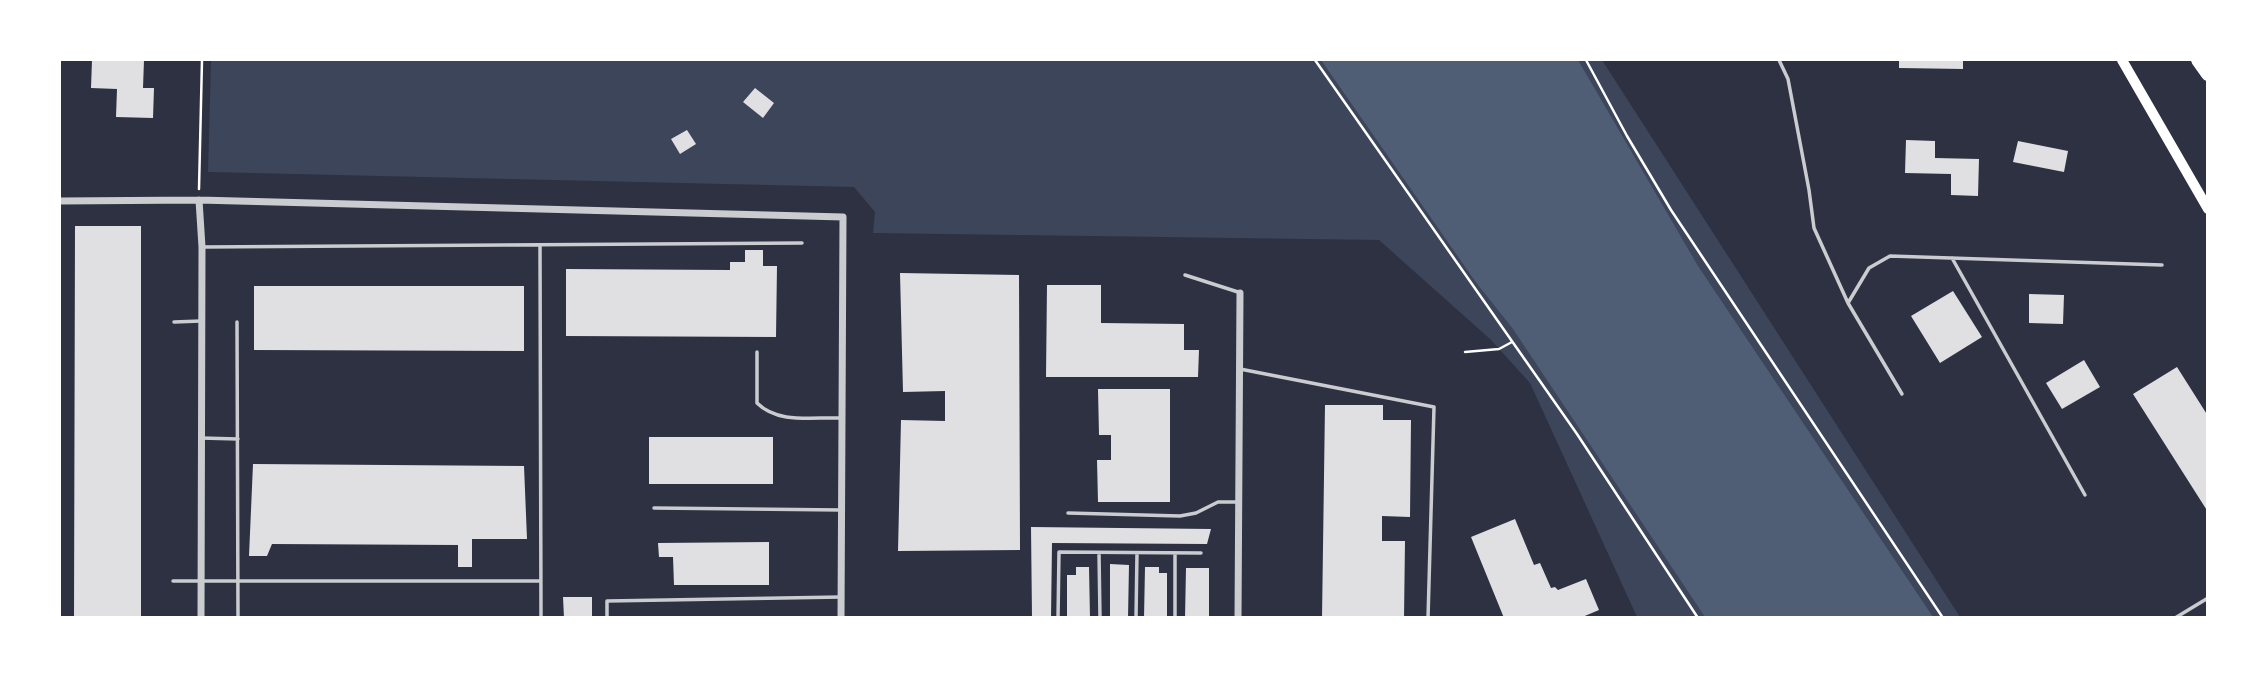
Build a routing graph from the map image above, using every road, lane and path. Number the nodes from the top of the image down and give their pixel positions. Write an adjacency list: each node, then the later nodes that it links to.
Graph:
1 (202, 60): 8 (path)
2 (1315, 60): 22 (path)
3 (1587, 60): 57 (path)
4 (1779, 60): 18 (lane)
5 (2122, 60): 10 (main road)
6 (2198, 60): 7 (highway)
7 (2207, 74)
8 (199, 200): 9 (street); 13 (street); 27 (street)
9 (60, 201)
10 (2207, 209)
11 (802, 243): 12 (lane)
12 (540, 245): 13 (lane); 42 (lane)
13 (202, 247): 19 (street)
14 (1952, 258): 15 (lane); 18 (lane); 30 (lane)
15 (2162, 265)
16 (1185, 275): 17 (lane)
17 (1240, 293): 25 (street)
18 (1848, 303): 26 (lane)
19 (201, 321): 20 (lane); 28 (street)
20 (174, 322)
21 (237, 322): 29 (lane)
22 (1512, 342): 24 (path); 56 (path)
23 (757, 352): 27 (lane)
24 (1465, 352)
25 (1240, 369): 31 (street); 55 (lane)
26 (1902, 394)
27 (842, 418): 33 (street)
28 (201, 438): 29 (lane); 39 (street)
29 (238, 439): 41 (lane)
30 (2085, 495)
31 (1239, 502): 34 (lane); 54 (street)
32 (654, 508): 33 (lane)
33 (841, 510): 43 (street)
34 (1068, 513)
35 (1099, 553): 36 (lane); 50 (lane); 51 (lane)
36 (1137, 553): 37 (lane); 52 (lane)
37 (1175, 553): 38 (lane); 53 (lane)
38 (1201, 553)
39 (201, 580): 40 (lane); 41 (lane); 45 (street)
40 (173, 581)
41 (238, 581): 42 (lane); 46 (lane)
42 (541, 581): 47 (lane)
43 (841, 597): 48 (lane); 49 (street)
44 (2207, 598): 58 (lane)
45 (201, 618)
46 (237, 618)
47 (541, 618)
48 (607, 618)
49 (841, 618)
50 (1058, 618)
51 (1100, 618)
52 (1136, 618)
53 (1175, 618)
54 (1238, 618)
55 (1429, 618)
56 (1698, 618)
57 (1943, 618)
58 (2175, 618)

